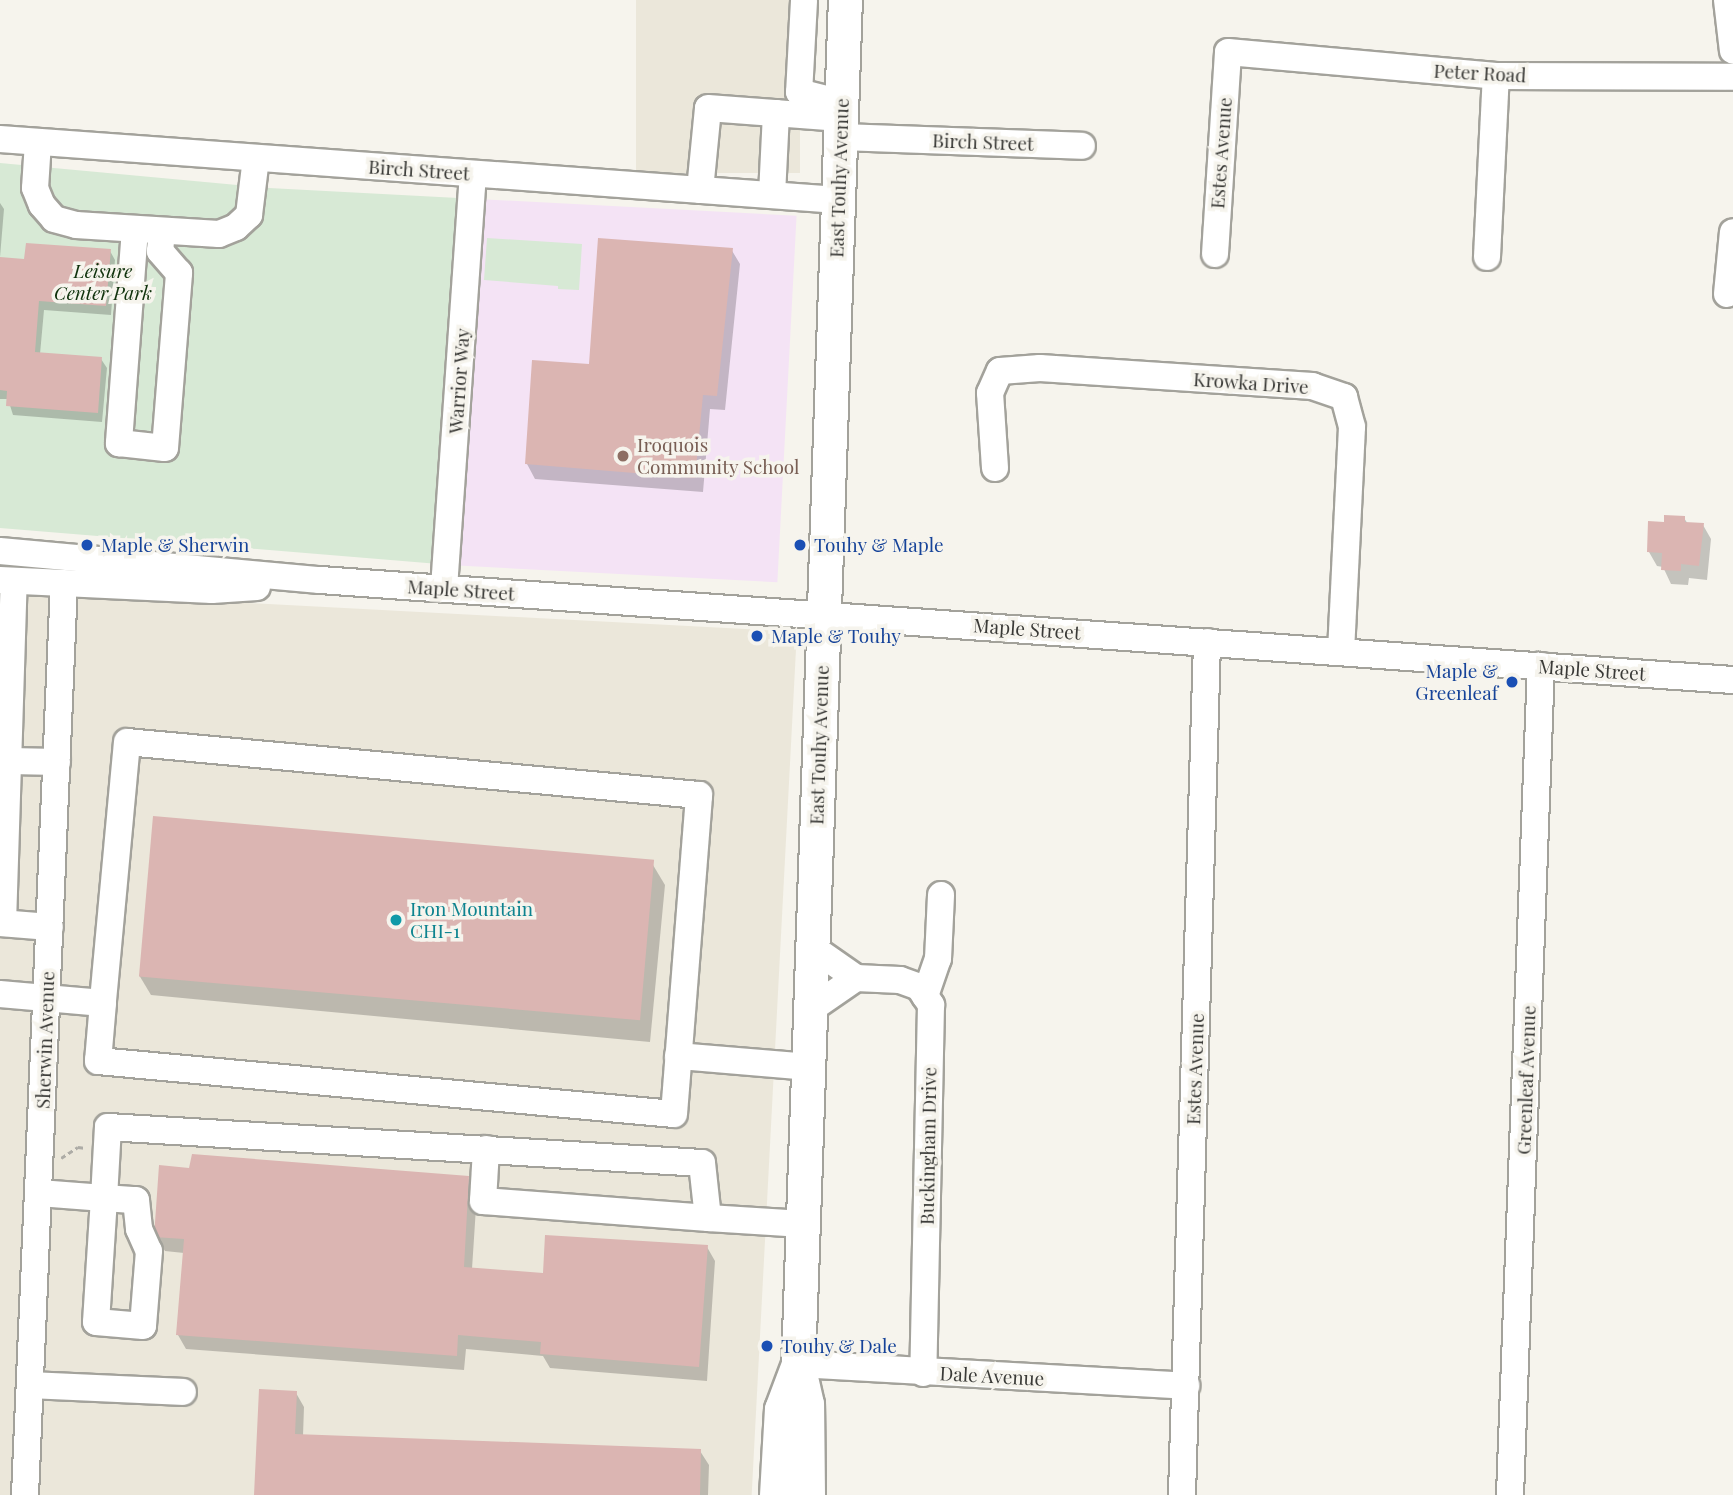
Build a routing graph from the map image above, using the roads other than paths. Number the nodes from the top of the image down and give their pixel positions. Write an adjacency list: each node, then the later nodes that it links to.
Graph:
1 (794, 0): 3 (street)
2 (1727, 0): 5 (street)
3 (804, 1): 4 (street); 8 (street)
4 (845, 1): 7 (main road, East Touhy Avenue)
5 (1733, 51)
6 (1228, 52): 9 (street, Peter Road); 24 (street, Estes Avenue)
7 (844, 55): 8 (street); 12 (main road, East Touhy Avenue)
8 (801, 56): 12 (street)
9 (1496, 76): 10 (street, Peter Road); 25 (street)
10 (1733, 77)
11 (776, 113): 12 (street); 18 (street); 19 (street)
12 (841, 119): 15 (street, Birch Street); 20 (main road, East Touhy Avenue)
13 (0, 139): 14 (street, Birch Street)
14 (38, 142): 16 (street, Birch Street); 21 (street)
15 (1082, 146)
16 (256, 158): 17 (street, Birch Street); 22 (street)
17 (473, 174): 18 (street, Birch Street); 32 (street, Warrior Way)
18 (700, 190): 19 (street, Birch Street)
19 (772, 195): 20 (street, Birch Street)
20 (838, 200): 34 (main road, East Touhy Avenue)
21 (135, 229): 22 (street); 22 (street)
22 (162, 231)
23 (1733, 232): 26 (street)
24 (1215, 254)
25 (1487, 257)
26 (1727, 294)
27 (995, 468): 36 (street, Krowka Drive)
28 (0, 551): 30 (street, Maple Street)
29 (7, 580): 31 (street, Maple Street); 33 (street)
30 (320, 580): 31 (street, Maple Street); 32 (street, Maple Street)
31 (64, 585): 40 (street, Sherwin Avenue)
32 (444, 588): 34 (street, Maple Street)
33 (7, 613): 39 (street)
34 (823, 614): 35 (street, Maple Street); 44 (main road, East Touhy Avenue)
35 (1207, 642): 36 (street, Maple Street); 61 (street, Estes Avenue)
36 (1341, 652): 37 (street, Maple Street)
37 (1541, 666): 38 (street, Maple Street); 67 (street, Greenleaf Avenue)
38 (1733, 680)
39 (9, 761): 40 (street); 42 (street)
40 (57, 762): 43 (street, Sherwin Avenue)
41 (941, 895): 47 (street)
42 (2, 923): 43 (street)
43 (50, 927): 48 (street, Sherwin Avenue)
44 (813, 948): 45 (street); 50 (main road, East Touhy Avenue)
45 (856, 978): 47 (street); 50 (street)
46 (0, 994): 48 (street)
47 (925, 996): 59 (street, Buckingham Drive)
48 (47, 997): 49 (street); 54 (street, Sherwin Avenue)
49 (103, 1003): 51 (street); 51 (street)
50 (811, 1009): 52 (main road, East Touhy Avenue)
51 (678, 1056): 52 (street)
52 (809, 1066): 57 (main road, East Touhy Avenue)
53 (486, 1149): 55 (street); 56 (street); 56 (street)
54 (39, 1193): 55 (street); 60 (street, Sherwin Avenue)
55 (104, 1198): 55 (street)
56 (708, 1218): 57 (street)
57 (803, 1224): 58 (main road, East Touhy Avenue)
58 (798, 1364): 59 (street, Dale Avenue); 64 (main road, East Touhy Avenue); 65 (main road, East Touhy Avenue)
59 (923, 1373): 61 (street, Dale Avenue)
60 (31, 1385): 62 (street); 63 (street, Sherwin Avenue)
61 (1186, 1386): 66 (street, Estes Avenue)
62 (183, 1392)
63 (25, 1495)
64 (776, 1495)
65 (808, 1495)
66 (1182, 1495)
67 (1510, 1495)

